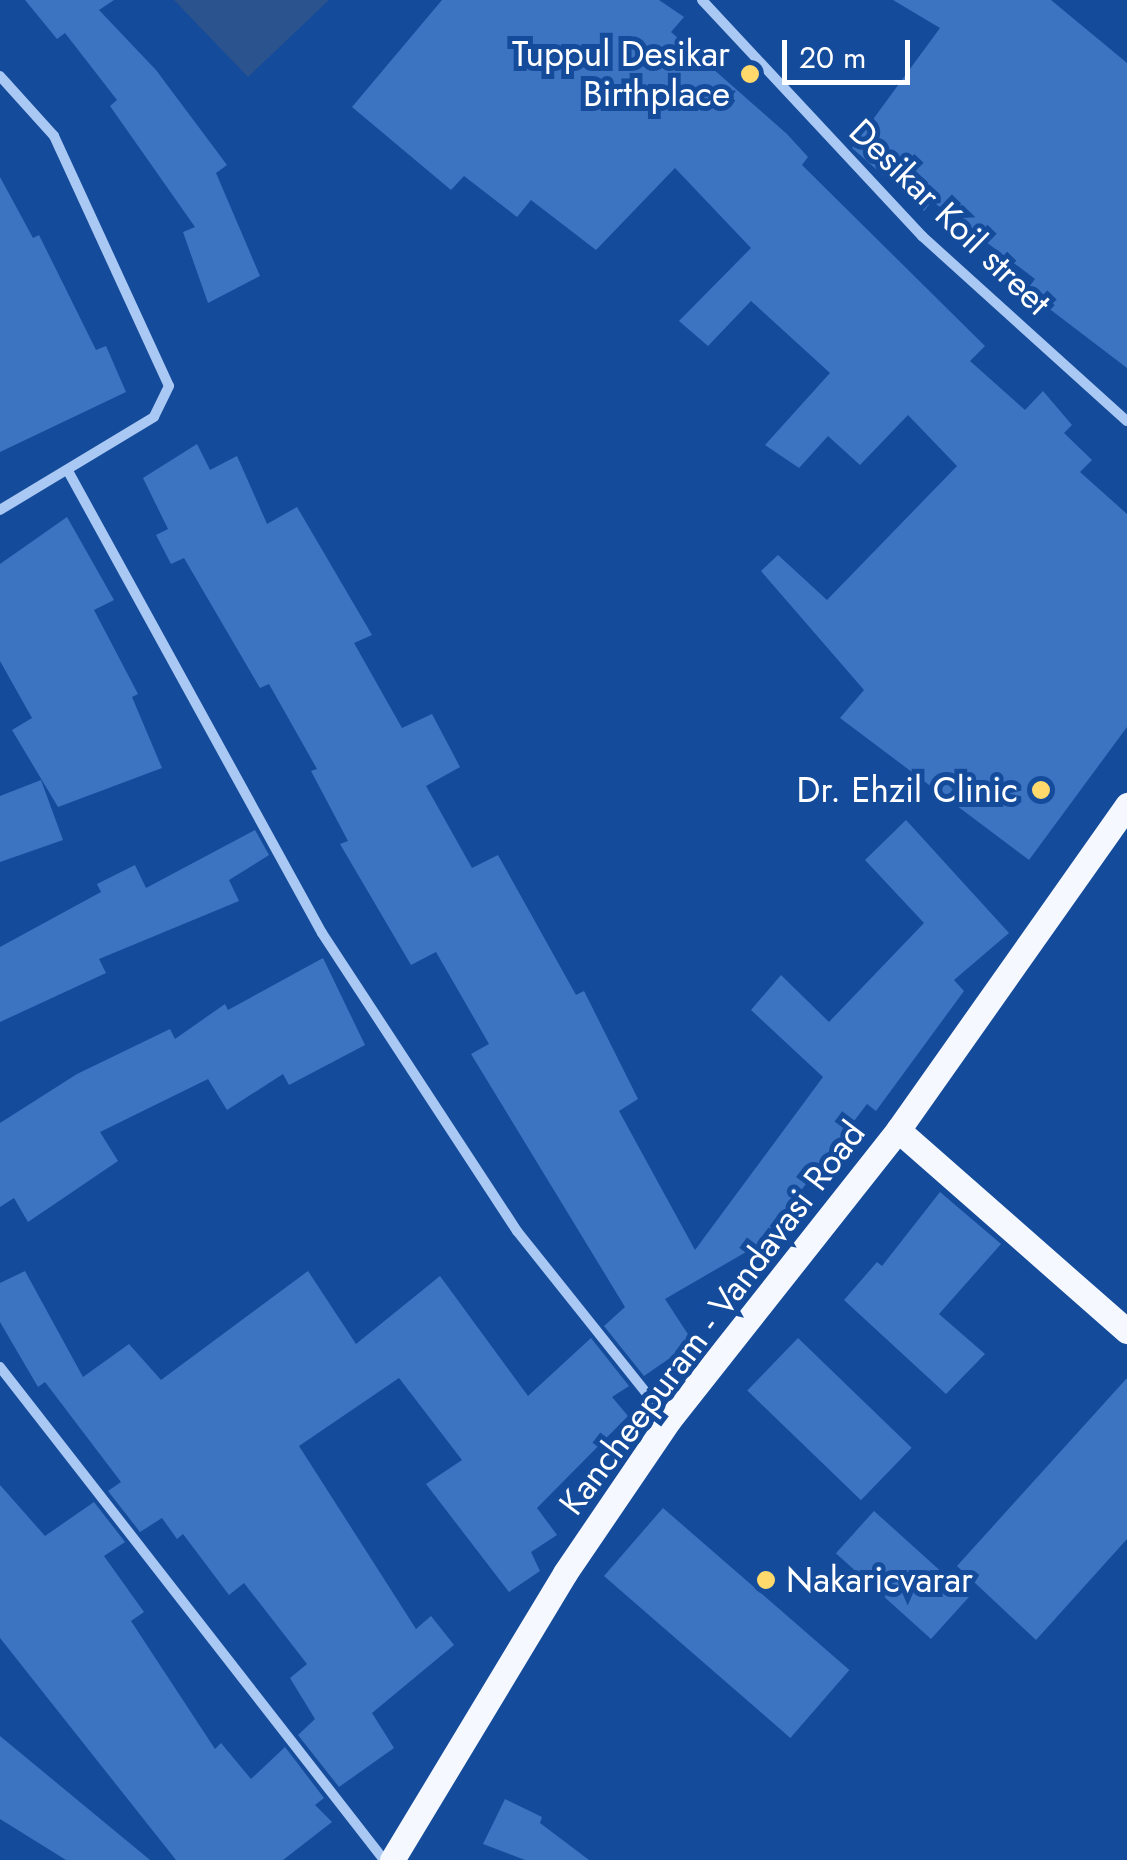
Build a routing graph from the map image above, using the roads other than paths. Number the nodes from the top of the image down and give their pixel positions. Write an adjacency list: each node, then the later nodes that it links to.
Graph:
1 (702, 0): 3 (street, Desikar Koil street)
2 (0, 76): 4 (street)
3 (1127, 421)
4 (68, 472): 5 (street); 10 (street)
5 (0, 510)
6 (1127, 805): 7 (main road)
7 (898, 1130): 8 (main road, Kancheepuram - Vandavasi Road); 10 (main road, Kancheepuram - Vandavasi Road)
8 (1127, 1331)
9 (0, 1367): 11 (street)
10 (669, 1420): 12 (main road, Kancheepuram - Vandavasi Road)
11 (384, 1860)
12 (392, 1860)

